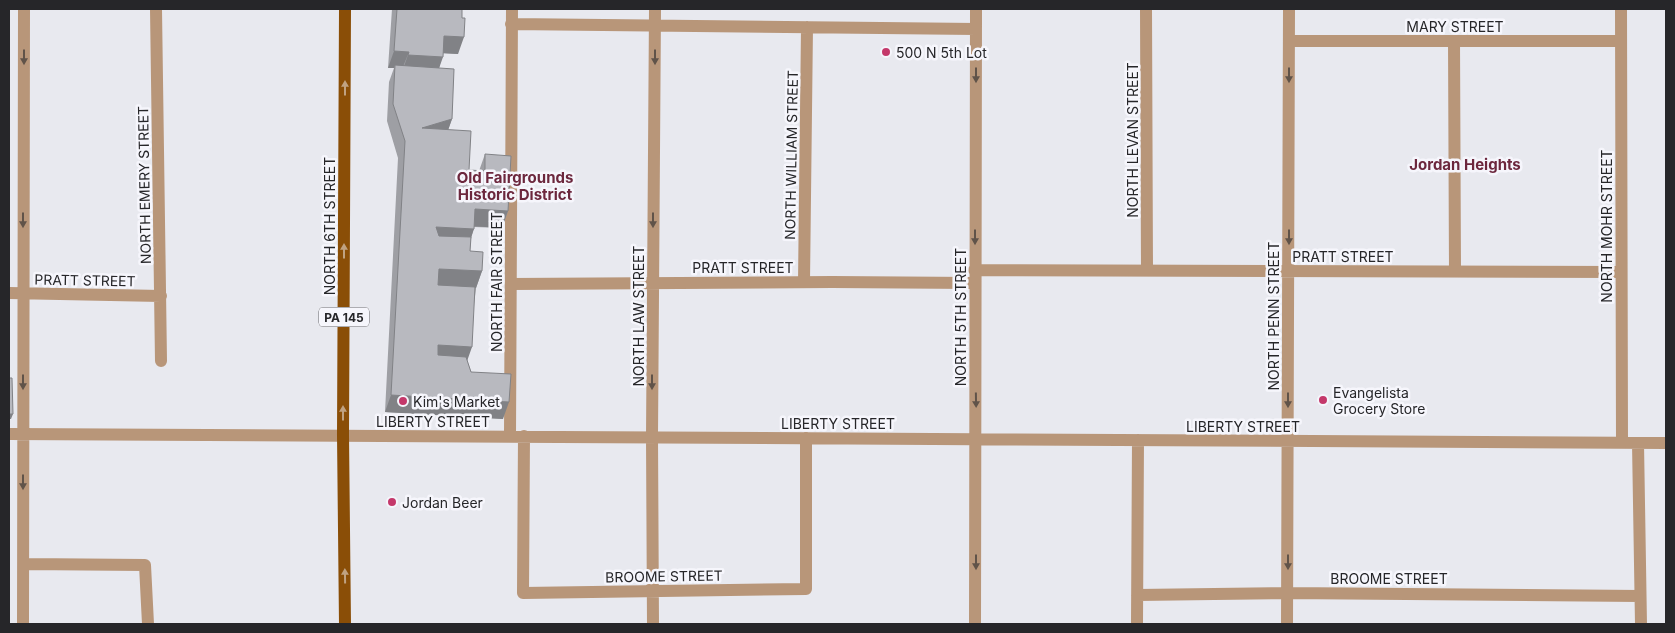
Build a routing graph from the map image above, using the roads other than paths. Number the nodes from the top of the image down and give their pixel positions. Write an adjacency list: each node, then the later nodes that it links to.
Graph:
1 (24, 9): 27 (street, one-way to 27)
2 (156, 9): 28 (street, NORTH EMERY STREET)
3 (345, 9): 32 (main road, NORTH 6TH STREET / PA 145, one-way to 3)
4 (512, 9): 10 (street, NORTH FAIR STREET)
5 (655, 9): 11 (street, NORTH LAW STREET)
6 (976, 9): 13 (street, NORTH 5TH STREET)
7 (1146, 9): 18 (street, NORTH LEVAN STREET)
8 (1289, 9): 14 (street, NORTH PENN STREET)
9 (1622, 9): 16 (street, NORTH MOHR STREET)
10 (511, 24): 11 (street); 25 (street, NORTH FAIR STREET)
11 (655, 26): 12 (street); 23 (street, NORTH LAW STREET, one-way to 23)
12 (807, 28): 13 (street); 22 (street, NORTH WILLIAM STREET)
13 (976, 29): 17 (street, NORTH 5TH STREET, one-way to 17)
14 (1289, 41): 15 (street, MARY STREET); 19 (street, NORTH PENN STREET, one-way to 19)
15 (1454, 41): 16 (street, MARY STREET); 20 (street)
16 (1621, 41): 21 (street, NORTH MOHR STREET)
17 (974, 270): 18 (street, PRATT STREET); 24 (street, NORTH 5TH STREET)
18 (1147, 270): 19 (street, PRATT STREET)
19 (1288, 271): 20 (street, PRATT STREET); 39 (street, NORTH PENN STREET, one-way to 39)
20 (1455, 272): 21 (street, PRATT STREET)
21 (1621, 272): 40 (street, NORTH MOHR STREET)
22 (804, 282): 23 (street, PRATT STREET); 24 (street, PRATT STREET)
23 (653, 283): 25 (street, PRATT STREET); 35 (street, NORTH LAW STREET, one-way to 35)
24 (974, 283): 37 (street, NORTH 5TH STREET, one-way to 37)
25 (511, 284): 33 (street, NORTH FAIR STREET)
26 (9, 293): 27 (street, PRATT STREET)
27 (23, 293): 28 (street, PRATT STREET); 31 (street, one-way to 31)
28 (160, 296): 29 (street, NORTH EMERY STREET)
29 (161, 361)
30 (9, 434): 31 (street, LIBERTY STREET)
31 (23, 434): 32 (street, LIBERTY STREET); 43 (street, one-way to 43)
32 (343, 435): 33 (street, LIBERTY STREET); 50 (main road, NORTH 6TH STREET / PA 145, one-way to 32)
33 (510, 436): 34 (street, LIBERTY STREET)
34 (524, 436): 35 (street, LIBERTY STREET); 44 (street, BROOME STREET)
35 (652, 437): 36 (street, LIBERTY STREET); 44 (street, NORTH LAW STREET)
36 (806, 438): 37 (street, LIBERTY STREET); 44 (street, BROOME STREET)
37 (976, 439): 38 (street, LIBERTY STREET); 52 (street, NORTH 5TH STREET, one-way to 52)
38 (1138, 440): 39 (street, LIBERTY STREET); 46 (street)
39 (1288, 441): 40 (street, LIBERTY STREET); 45 (street, NORTH PENN STREET, one-way to 45)
40 (1622, 443): 41 (street, LIBERTY STREET)
41 (1638, 443): 42 (street, LIBERTY STREET); 47 (street)
42 (1666, 443)
43 (24, 564): 48 (street); 49 (street)
44 (652, 591): 51 (street, NORTH LAW STREET)
45 (1287, 593): 46 (street, BROOME STREET); 47 (street, BROOME STREET); 54 (street, NORTH PENN STREET)
46 (1137, 595): 53 (street)
47 (1640, 596): 55 (street)
48 (23, 624)
49 (148, 624)
50 (345, 624)
51 (653, 624)
52 (975, 624)
53 (1137, 624)
54 (1287, 624)
55 (1641, 624)

